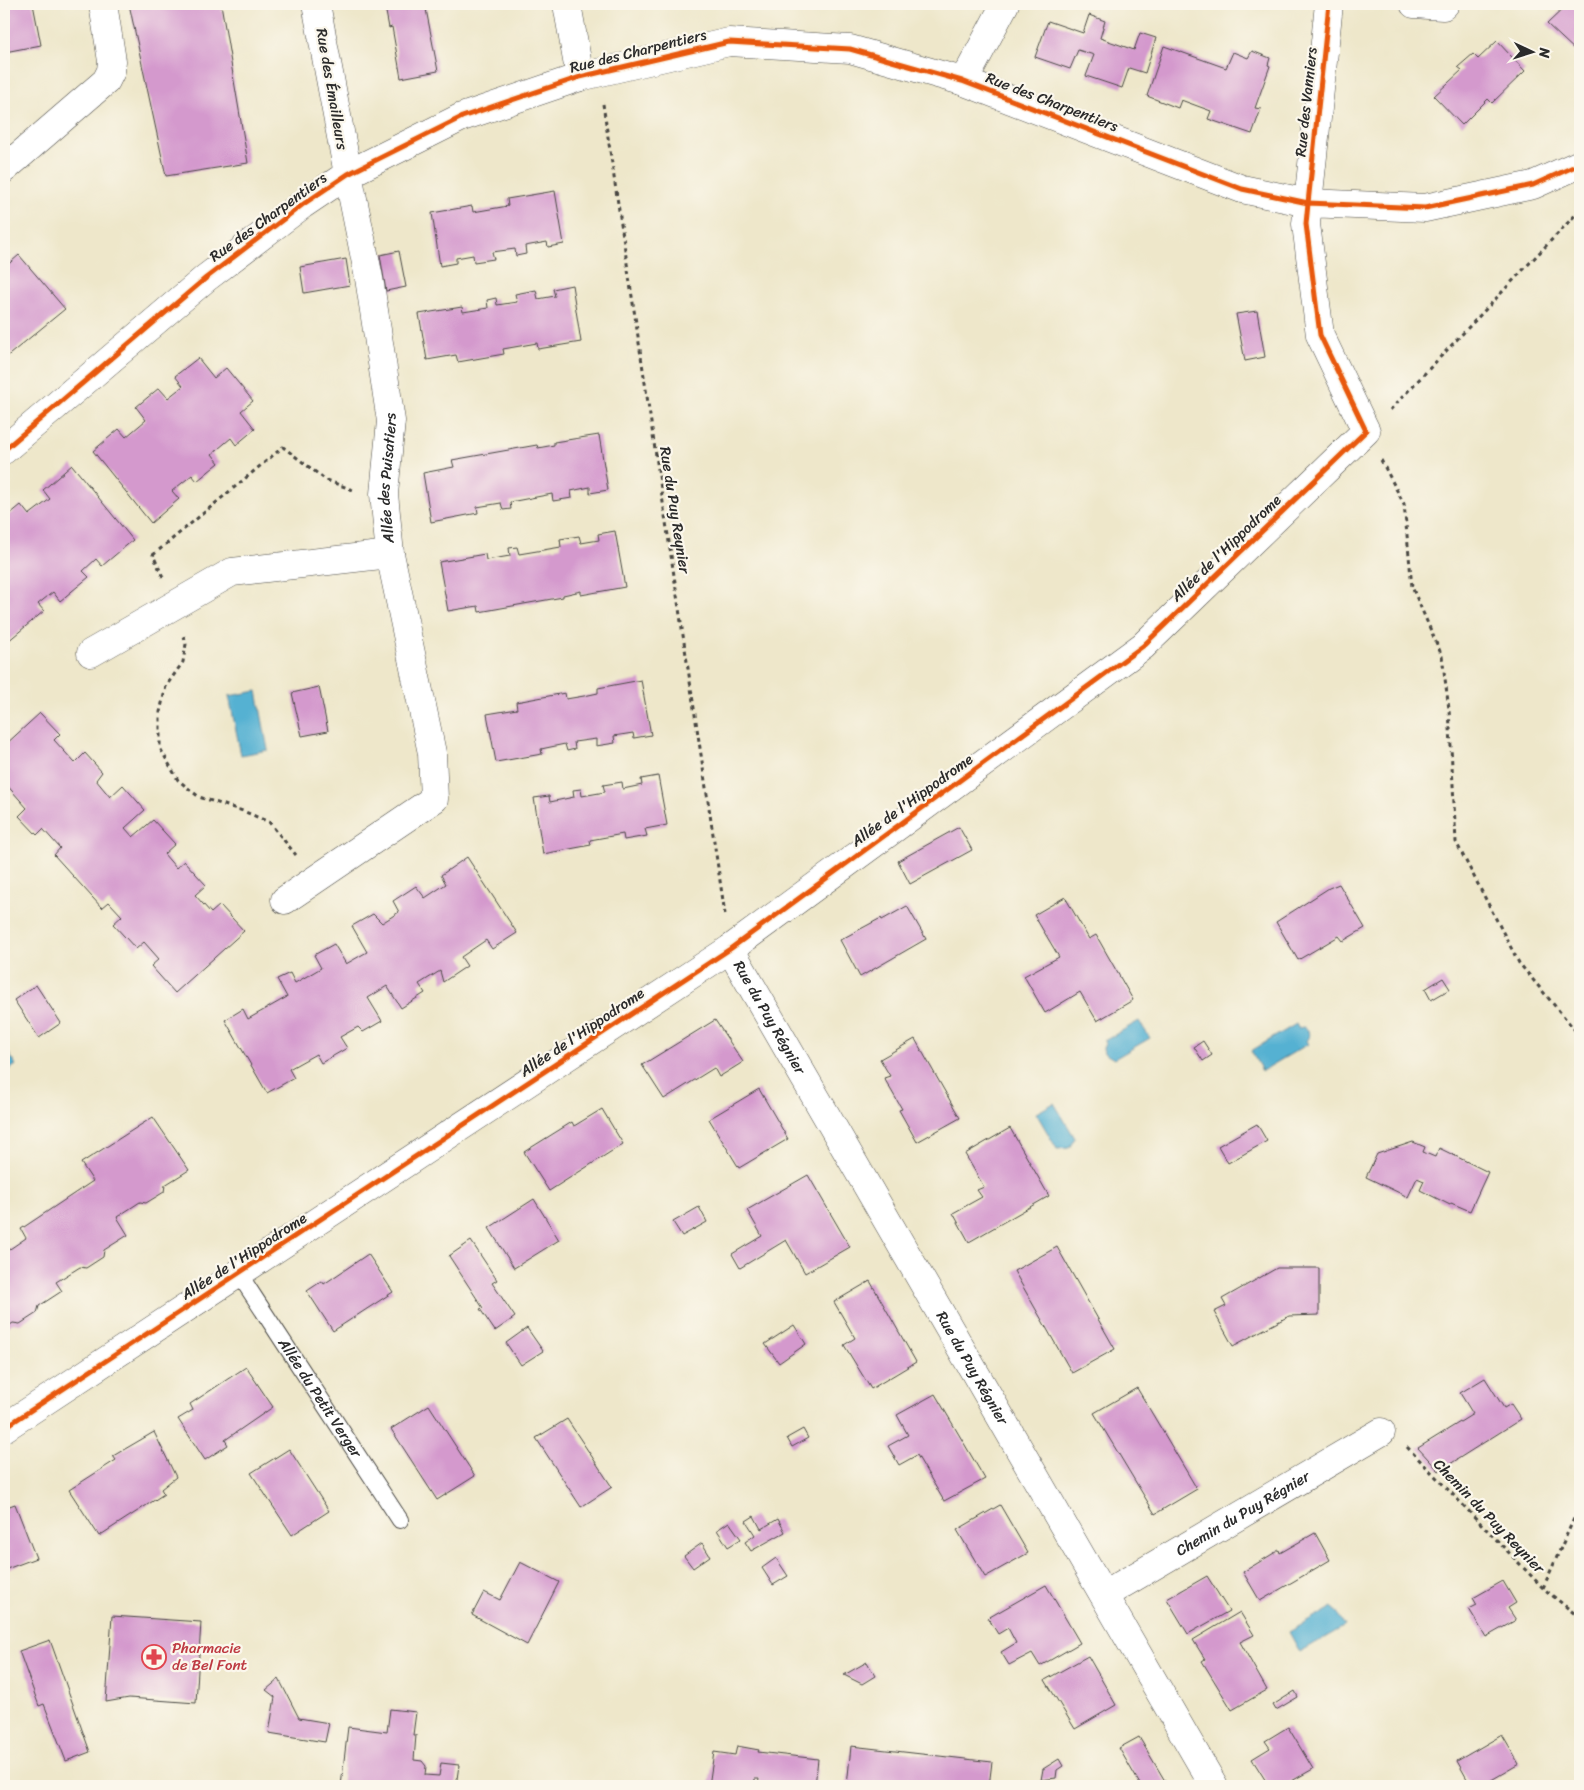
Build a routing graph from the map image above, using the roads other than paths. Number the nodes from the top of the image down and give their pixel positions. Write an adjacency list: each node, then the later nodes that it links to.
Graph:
1 (103, 4): 11 (street)
2 (316, 4): 12 (street, Rue des Émailleurs)
3 (566, 4): 8 (street)
4 (1005, 4): 9 (street)
5 (1329, 4): 13 (street, Rue des Vanniers)
6 (1414, 4): 7 (street)
7 (1445, 4)
8 (589, 75): 9 (street, Rue des Charpentiers); 12 (street, Rue des Charpentiers)
9 (962, 81): 13 (street, Rue des Charpentiers)
10 (1580, 164): 13 (street)
11 (4, 169)
12 (348, 174): 14 (street, Rue des Charpentiers); 15 (street, Allée des Puisatiers)
13 (1308, 203): 18 (street, Allée de l'Hippodrome)
14 (4, 450)
15 (390, 554): 16 (street, Allée des Puisatiers); 17 (street)
16 (91, 653)
17 (286, 900)
18 (730, 949): 19 (street, Allée de l'Hippodrome); 23 (street, Rue du Puy Régnier)
19 (239, 1274): 20 (street, Allée de l'Hippodrome); 22 (lane, Allée du Petit Verger)
20 (4, 1428)
21 (1381, 1432): 23 (street, Chemin du Puy Régnier)
22 (400, 1520)
23 (1104, 1595): 24 (street, Rue du Puy Régnier)
24 (1214, 1786)

